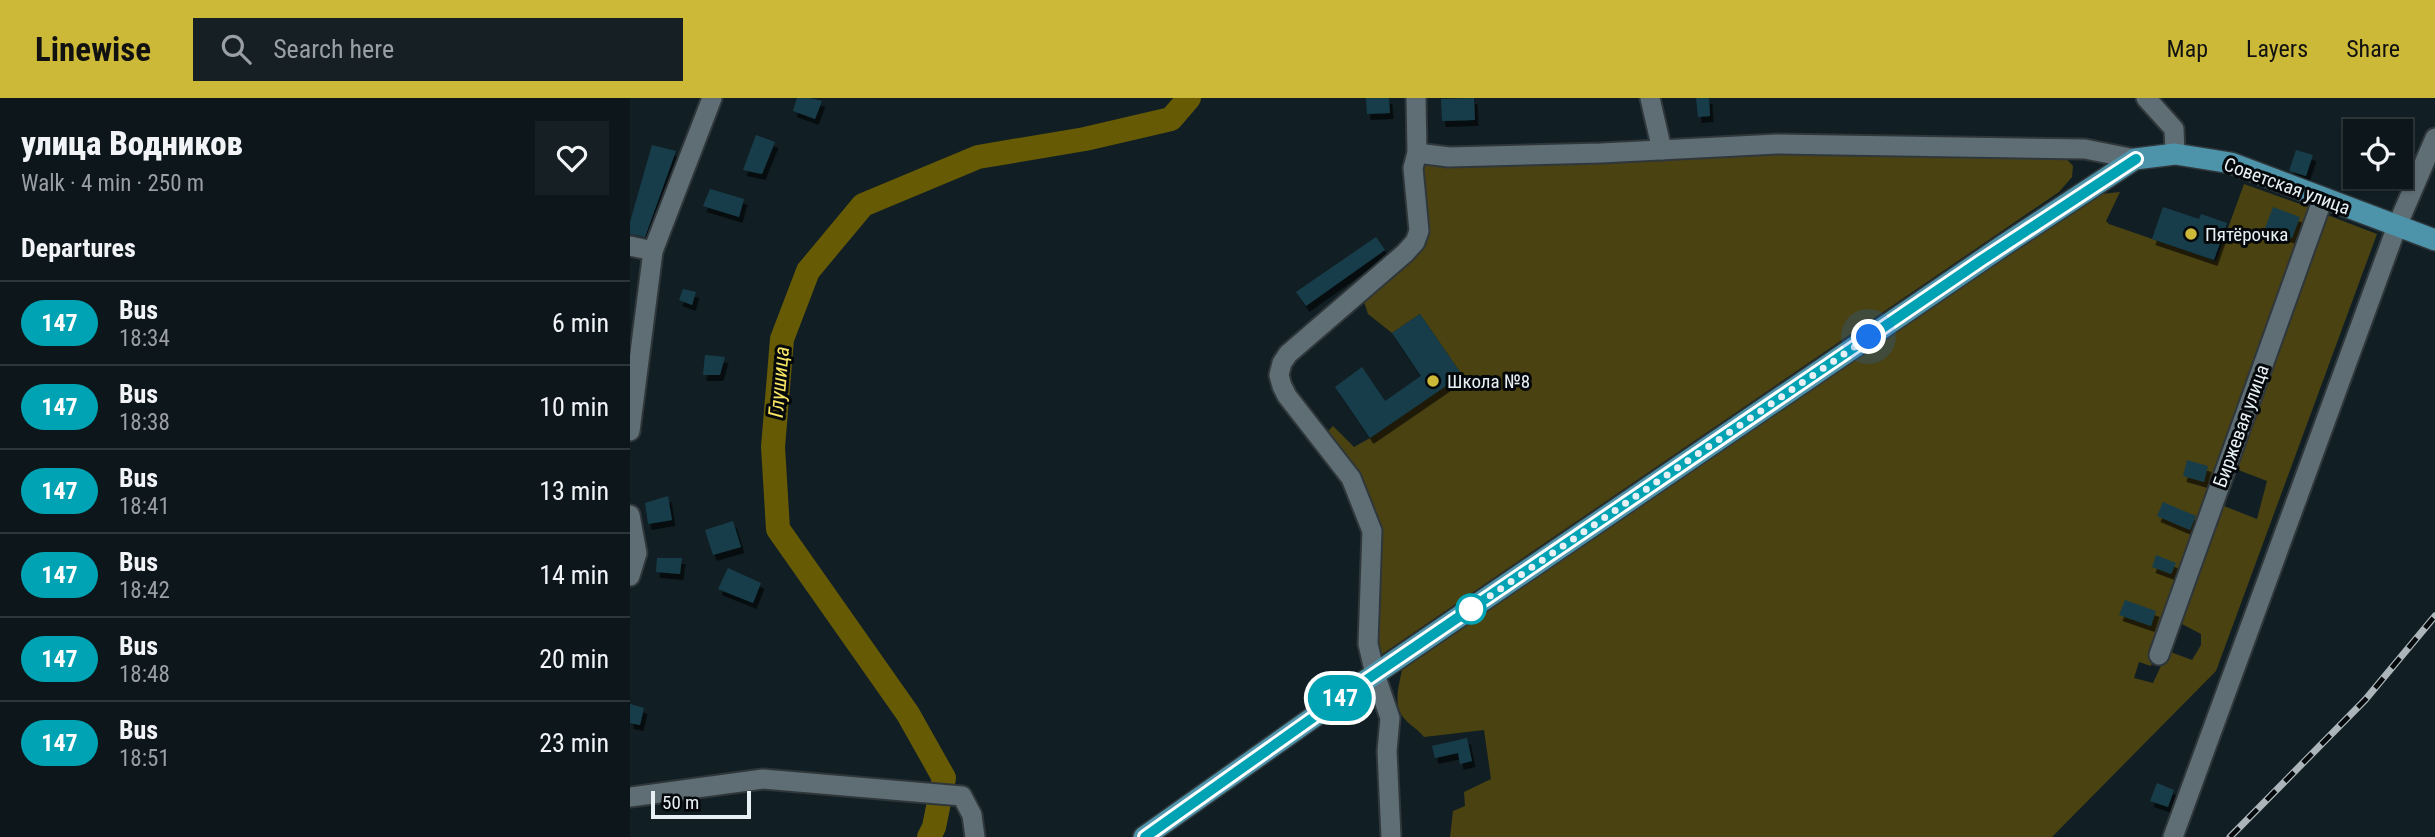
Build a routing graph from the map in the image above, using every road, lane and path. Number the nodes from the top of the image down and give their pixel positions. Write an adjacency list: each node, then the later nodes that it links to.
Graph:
1 (712, 98): 14 (street)
2 (1416, 98): 7 (street)
3 (1650, 98): 6 (street)
4 (2146, 98): 8 (street)
5 (2435, 138): 11 (street)
6 (1662, 150): 7 (street); 9 (street)
7 (1417, 153): 19 (street)
8 (2175, 154): 9 (main road, Советская улица); 10 (main road, Советская улица)
9 (2136, 159): 19 (main road)
10 (2323, 198): 11 (main road, Советская улица); 18 (street, Биржевая улица)
11 (2397, 226): 12 (main road, Советская улица); 24 (street)
12 (2435, 240)
13 (630, 246): 14 (street)
14 (653, 251): 15 (street)
15 (630, 431)
16 (630, 515): 17 (street)
17 (630, 576)
18 (2159, 655)
19 (1375, 674): 22 (main road); 23 (street)
20 (630, 797): 21 (street)
21 (975, 837)
22 (1144, 837)
23 (1391, 837)
24 (2172, 837)

